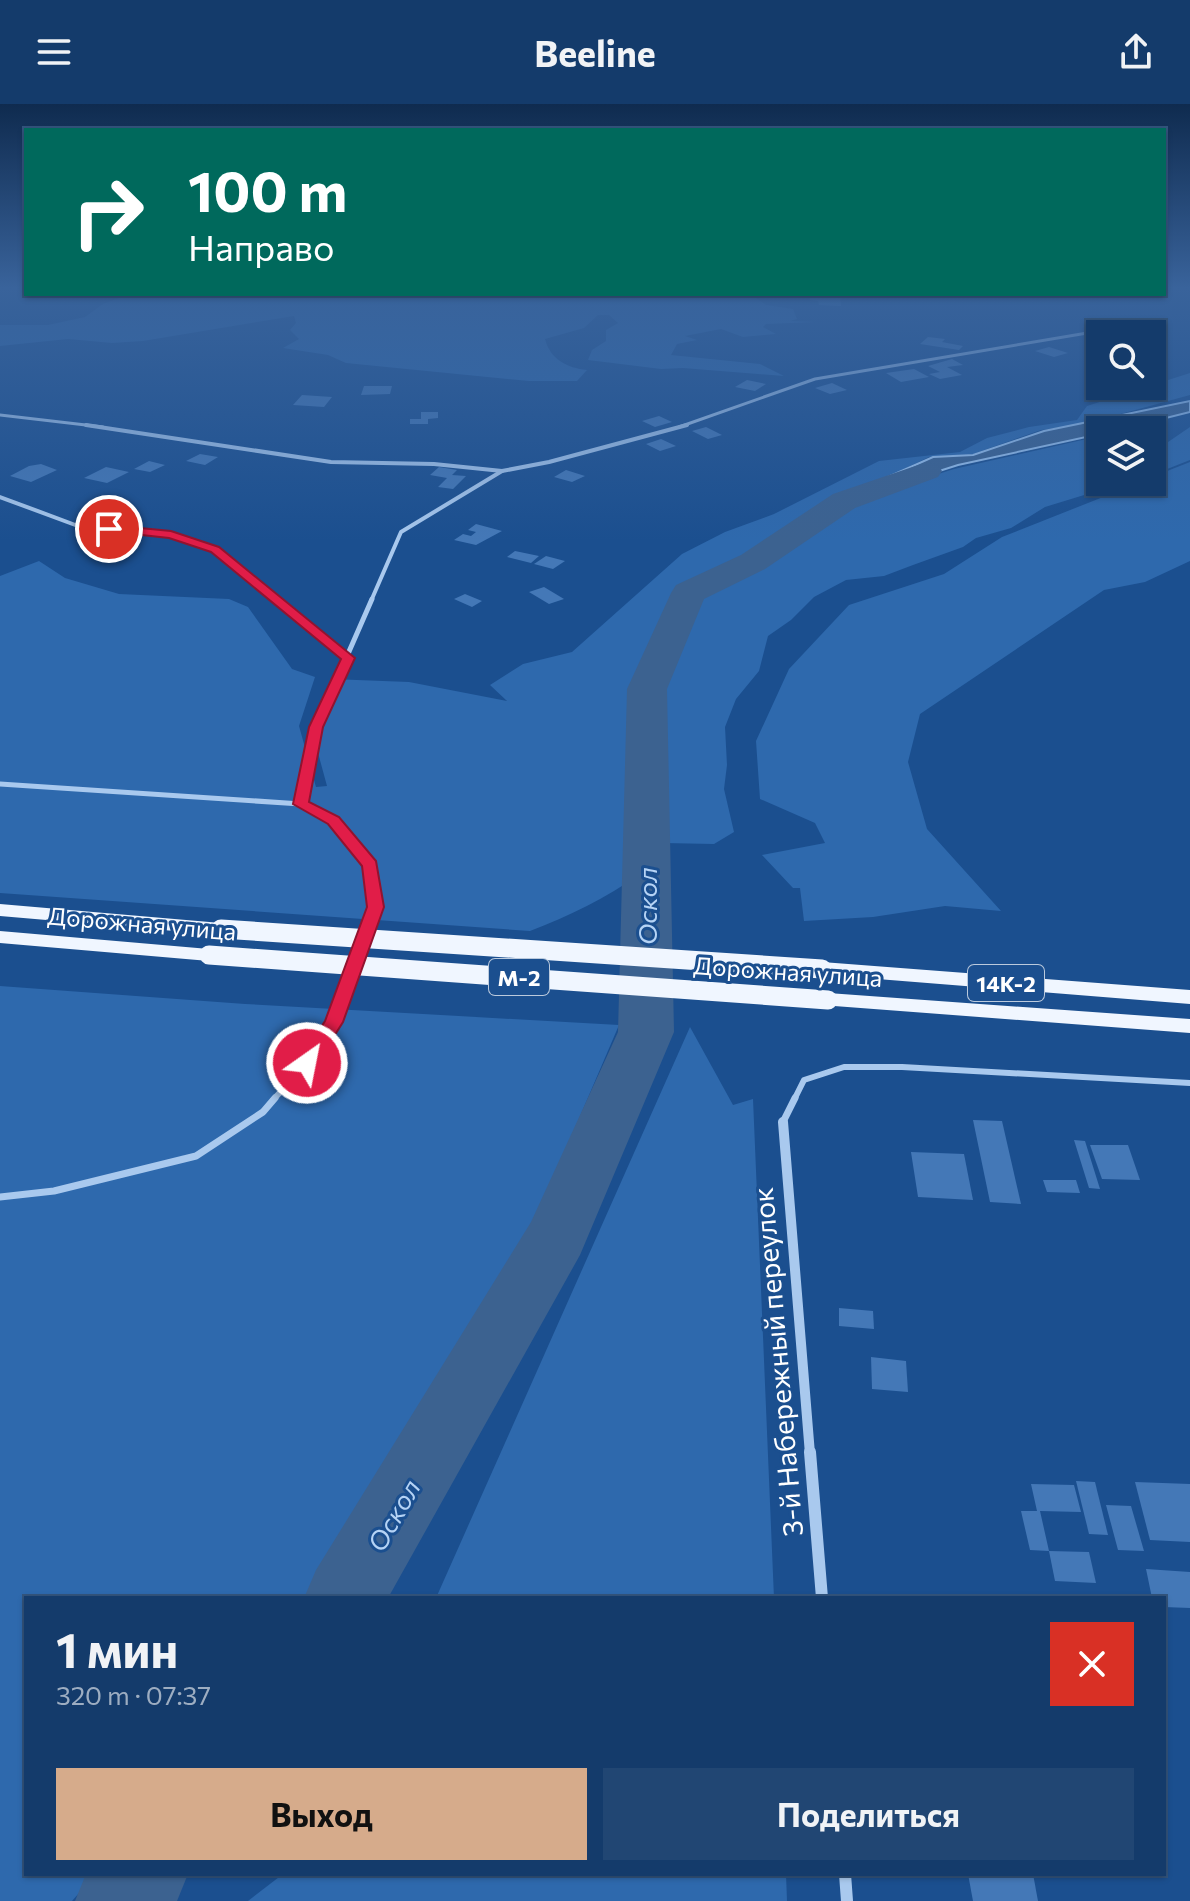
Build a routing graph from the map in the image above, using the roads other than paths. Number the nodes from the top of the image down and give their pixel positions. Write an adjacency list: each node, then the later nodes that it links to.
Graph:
1 (851, 373): 3 (lane)
2 (0, 415): 3 (lane)
3 (502, 471): 5 (lane)
4 (0, 497): 5 (lane)
5 (348, 658): 7 (lane)
6 (0, 784): 7 (lane)
7 (301, 804): 16 (lane)
8 (0, 910): 10 (main road, Дорожная улица / М-2, bridge)
9 (0, 937): 12 (main road, Дорожная улица / М-2, bridge)
10 (822, 969): 11 (main road, Дорожная улица / 14К-2)
11 (1190, 997)
12 (828, 1000): 13 (main road, Дорожная улица / 14К-2)
13 (1190, 1026)
14 (1190, 1083): 15 (lane)
15 (783, 1122): 17 (street, 3-й Набережный переулок)
16 (0, 1197)
17 (822, 1596)
18 (845, 1876): 19 (street)
19 (847, 1901)

